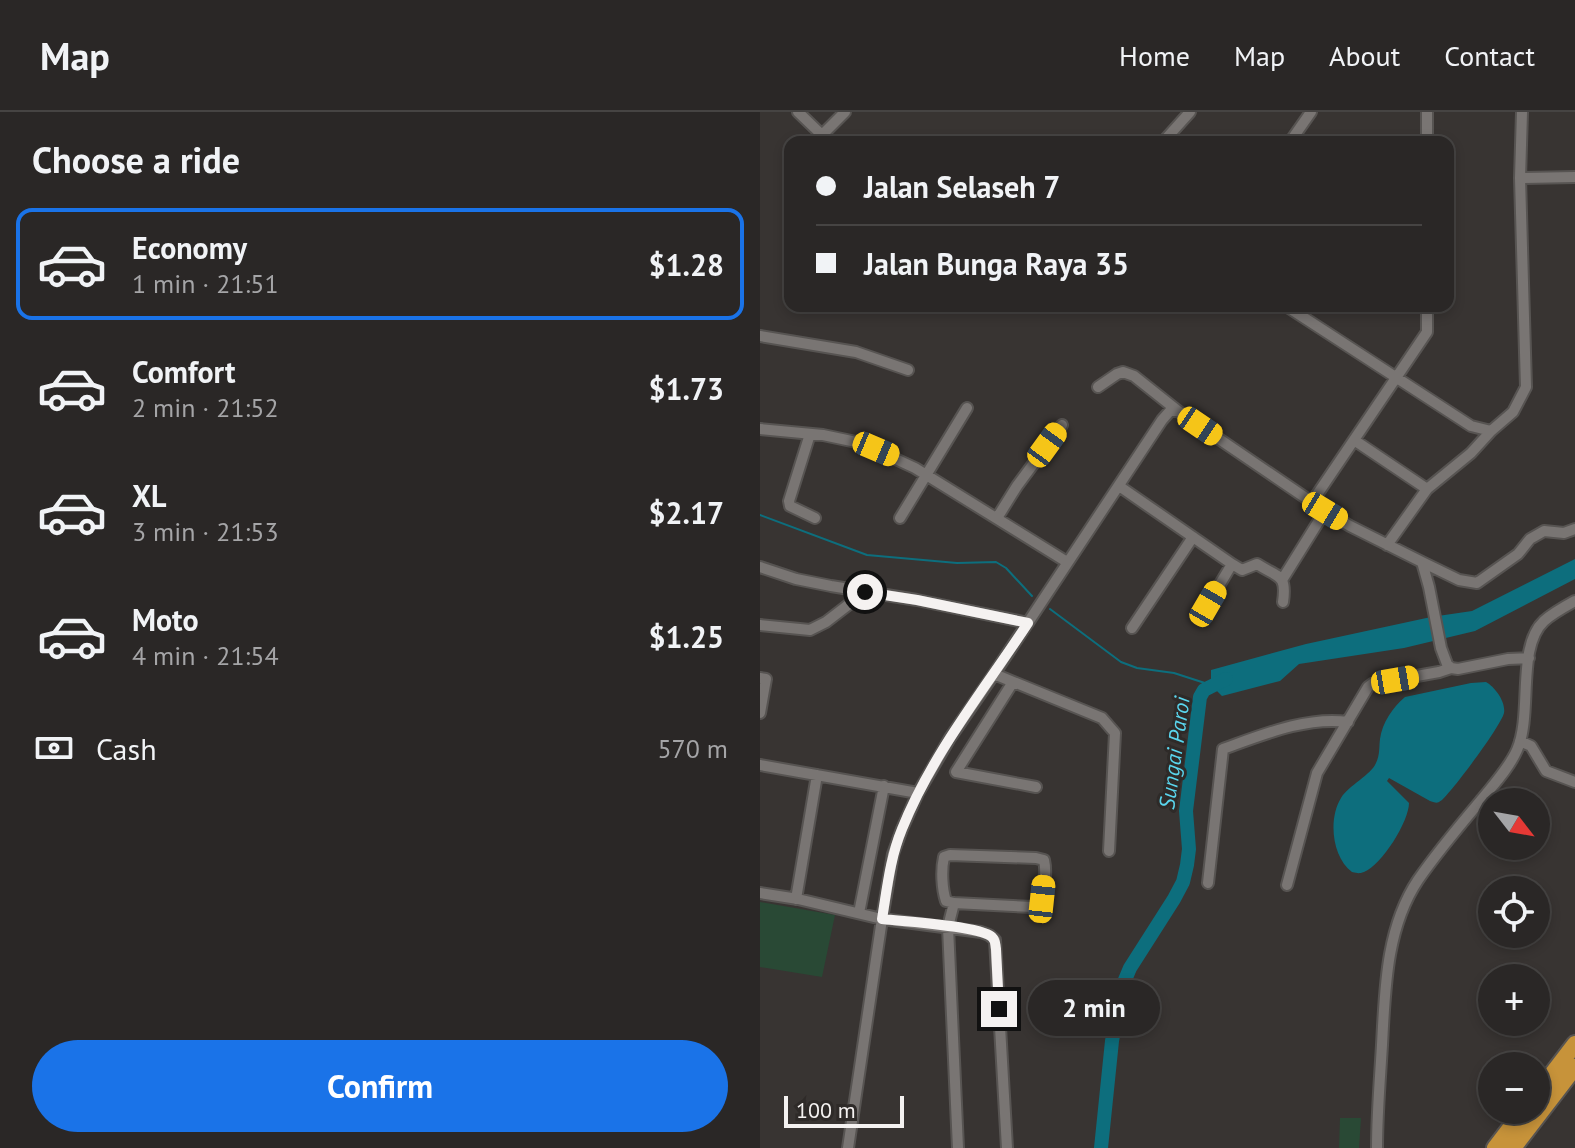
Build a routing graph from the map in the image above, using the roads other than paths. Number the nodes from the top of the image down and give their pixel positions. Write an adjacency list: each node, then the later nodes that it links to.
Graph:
1 (798, 112): 2 (street)
2 (845, 112)
3 (1190, 112): 7 (street)
4 (1311, 112): 8 (street)
5 (1427, 112): 9 (street)
6 (1522, 112): 11 (street)
7 (1168, 136)
8 (1294, 136)
9 (1427, 136)
10 (1575, 177): 11 (street)
11 (1520, 178): 22 (street)
12 (1295, 312): 16 (street)
13 (1427, 312): 16 (street)
14 (760, 336): 15 (street)
15 (908, 370)
16 (1397, 377): 22 (street); 24 (street)
17 (1098, 387): 19 (street)
18 (967, 408): 25 (street)
19 (1178, 411): 26 (street); 28 (street)
20 (1062, 425): 32 (street)
21 (760, 429): 23 (street)
22 (1491, 431): 27 (street)
23 (810, 434): 25 (street); 30 (street)
24 (1354, 440): 27 (street); 28 (street)
25 (927, 475): 31 (street); 32 (street)
26 (1119, 486): 34 (street); 36 (street)
27 (1427, 489): 35 (street)
28 (1312, 502): 29 (street)
29 (1325, 511): 35 (street); 40 (street)
30 (815, 518)
31 (900, 518)
32 (997, 518): 36 (street)
33 (1575, 529): 37 (street)
34 (1193, 537): 38 (street); 47 (street)
35 (1387, 545): 37 (street)
36 (1067, 562): 45 (street)
37 (1422, 562): 49 (street)
38 (1232, 564): 40 (street); 44 (street)
39 (760, 567): 41 (street)
40 (1282, 580): 43 (street)
41 (865, 592): 45 (street); 46 (street)
42 (1575, 601): 48 (street)
43 (1283, 602)
44 (1208, 604)
45 (1028, 623): 50 (street)
46 (760, 625)
47 (1132, 628)
48 (1529, 658): 49 (street); 55 (street)
49 (1451, 668): 54 (street)
50 (994, 674): 52 (street); 61 (street)
51 (763, 678): 53 (street)
52 (1013, 682): 60 (street); 62 (street)
53 (760, 713)
54 (1348, 722): 63 (street); 64 (street)
55 (1520, 741): 58 (street); 78 (street)
56 (760, 765): 57 (street)
57 (817, 775): 59 (street); 66 (street)
58 (1575, 782)
59 (884, 786): 61 (street); 68 (street)
60 (1036, 787)
61 (918, 793): 69 (street)
62 (1109, 851)
63 (1208, 883)
64 (1287, 885)
65 (760, 893): 66 (street)
66 (796, 899): 68 (street)
67 (954, 903): 67 (street); 70 (street)
68 (859, 913): 69 (street)
69 (882, 919): 70 (street); 75 (street)
70 (948, 927): 76 (street); 77 (street)
71 (1575, 1044): 73 (highway)
72 (1575, 1067): 80 (highway)
73 (1550, 1077)
74 (1513, 1124): 79 (highway)
75 (848, 1148)
76 (958, 1148)
77 (1007, 1148)
78 (1377, 1148)
79 (1495, 1148)
80 (1513, 1148)

